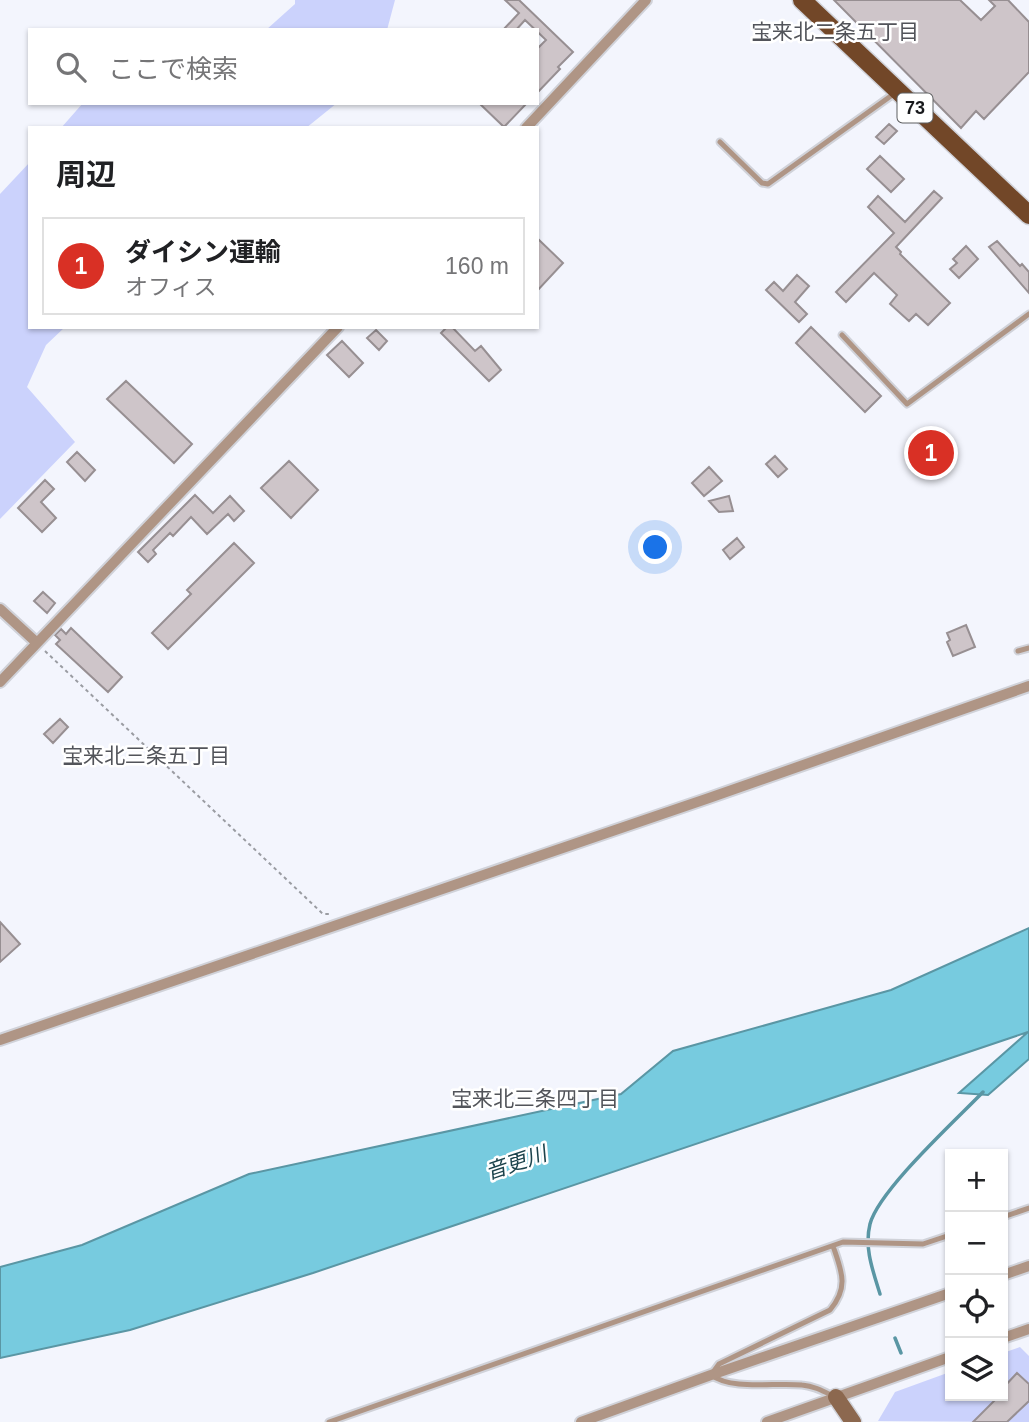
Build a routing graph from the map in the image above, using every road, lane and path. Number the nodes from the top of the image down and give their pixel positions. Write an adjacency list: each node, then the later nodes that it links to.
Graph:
1 (646, 0): 4 (street)
2 (802, 0): 3 (main road, 73)
3 (898, 91): 5 (lane); 6 (main road, 73)
4 (528, 126)
5 (720, 142)
6 (1029, 215)
7 (1029, 314): 9 (lane)
8 (336, 329): 11 (street)
9 (842, 335)
10 (0, 609): 11 (street)
11 (37, 643): 14 (street); 16 (path)
12 (1029, 648): 13 (lane)
13 (1018, 651)
14 (0, 682)
15 (1029, 686): 17 (street)
16 (339, 911)
17 (0, 1040)
18 (1029, 1208): 19 (lane)
19 (1008, 1215)
20 (945, 1237): 21 (lane)
21 (833, 1246): 28 (lane); 30 (lane)
22 (1029, 1266): 23 (street)
23 (1008, 1273)
24 (945, 1295): 28 (street)
25 (1028, 1333): 26 (street)
26 (1008, 1337)
27 (945, 1359): 29 (street)
28 (711, 1375): 29 (lane); 31 (street)
29 (836, 1397): 32 (street); 33 (street)
30 (329, 1422)
31 (581, 1422)
32 (767, 1422)
33 (853, 1422)

